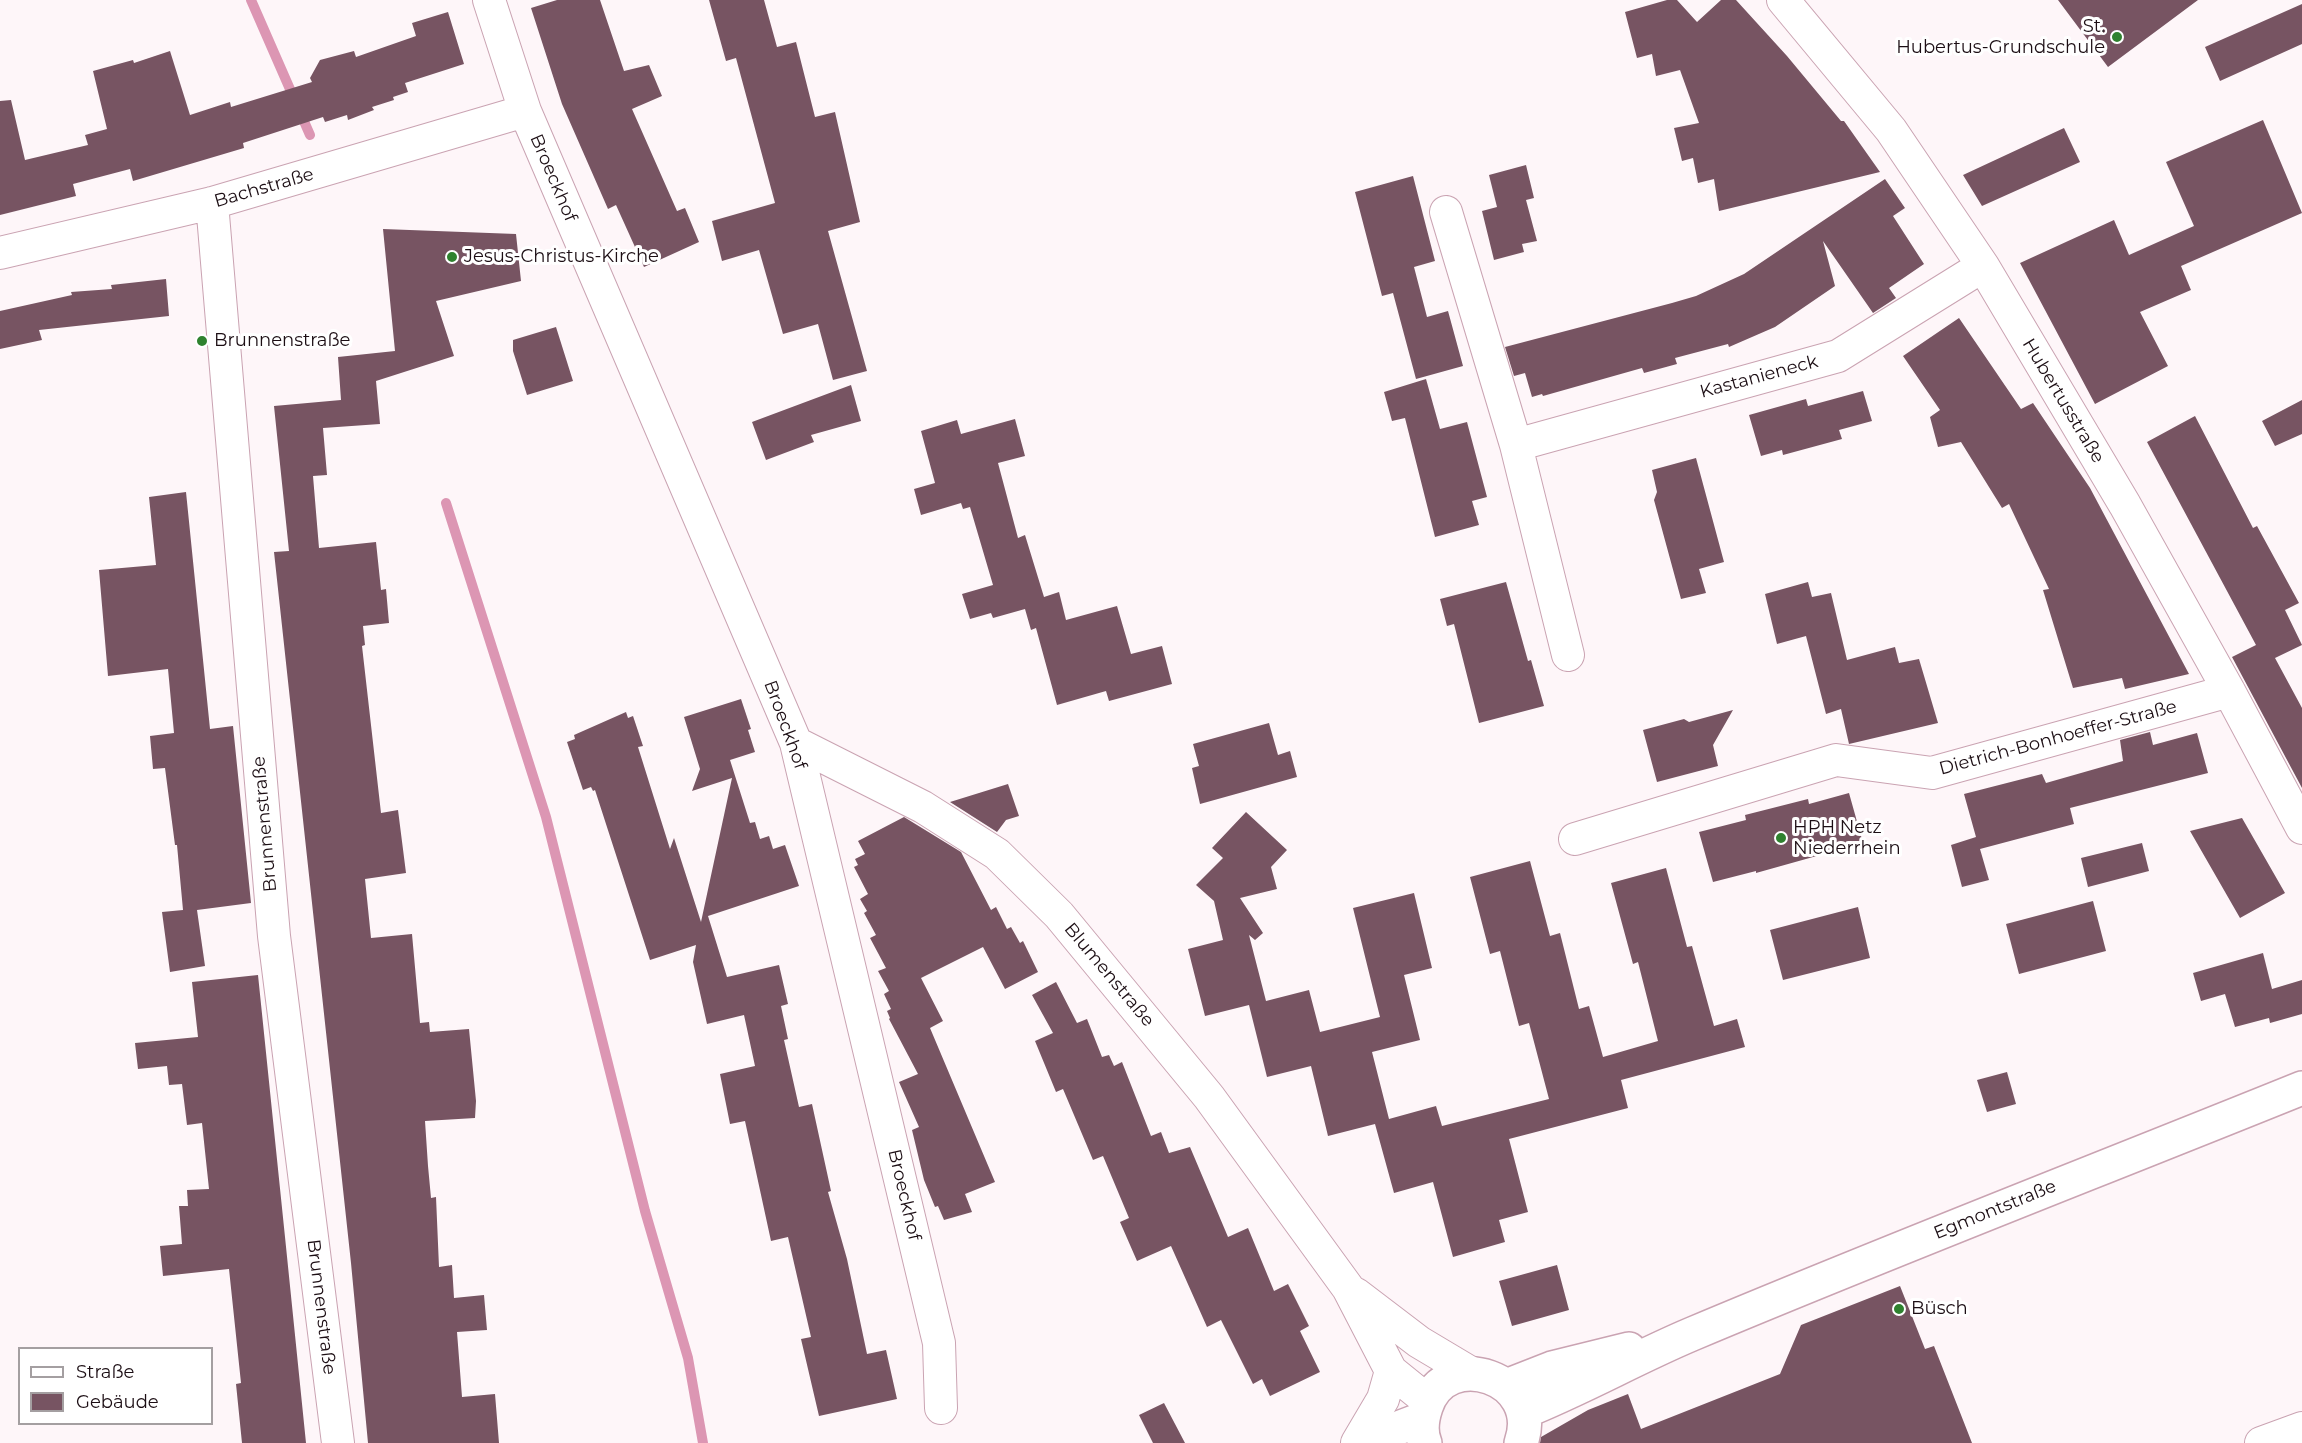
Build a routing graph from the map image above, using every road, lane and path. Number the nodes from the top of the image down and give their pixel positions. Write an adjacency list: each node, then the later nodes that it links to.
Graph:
1 (489, 0): 3 (street, Broeckhof)
2 (1783, 0): 7 (street, Hubertusstraße)
3 (525, 111): 4 (street, Bachstraße); 11 (street, Broeckhof)
4 (212, 203): 6 (street, Bachstraße); 22 (street, Brunnenstraße)
5 (1446, 212): 8 (street)
6 (0, 253)
7 (1983, 266): 8 (street, Kastanieneck); 10 (street, Hubertusstraße)
8 (1516, 445): 9 (street)
9 (1568, 655)
10 (2229, 691): 12 (street, Hubertusstraße); 13 (street, Dietrich-Bonhoeffer-Straße)
11 (796, 743): 15 (street, Blumenstraße); 18 (street, Broeckhof)
12 (2302, 828)
13 (1575, 839)
14 (2302, 1088): 19 (street, Egmontstraße)
15 (1348, 1288): 16 (street, Blumenstraße); 17 (street, Blumenstraße)
16 (1391, 1371): 20 (street, Blumenstraße); 23 (street)
17 (1471, 1373): 19 (street); 20 (street)
18 (941, 1408)
19 (1517, 1414)
20 (1425, 1421): 23 (street)
21 (2302, 1428): 24 (street)
22 (338, 1443)
23 (1358, 1443)
24 (2261, 1443)

